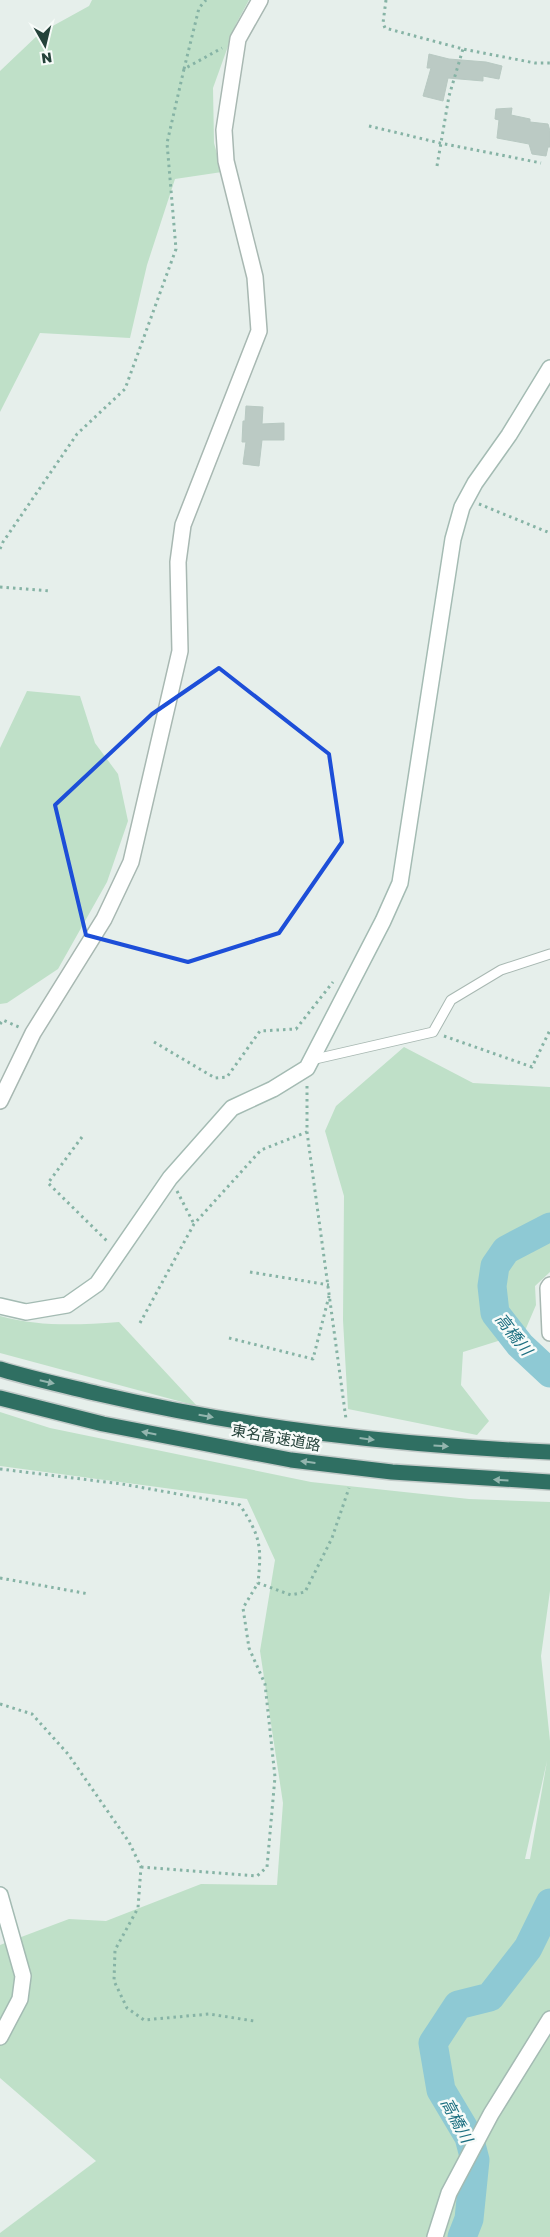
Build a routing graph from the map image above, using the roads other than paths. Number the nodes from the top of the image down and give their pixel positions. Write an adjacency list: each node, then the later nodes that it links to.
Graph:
1 (260, 0): 5 (street)
2 (550, 368): 4 (street)
3 (550, 954): 4 (lane)
4 (309, 1064): 7 (street)
5 (0, 1101)
6 (550, 1285): 8 (street)
7 (0, 1306)
8 (550, 1334)
9 (0, 1369): 11 (highway, 東名高速道路, one-way to 11)
10 (0, 1398): 12 (highway, 東名高速道路, one-way to 10)
11 (550, 1452)
12 (550, 1482)
13 (0, 1895): 15 (street)
14 (550, 2019): 16 (street)
15 (0, 2037)
16 (435, 2237)

